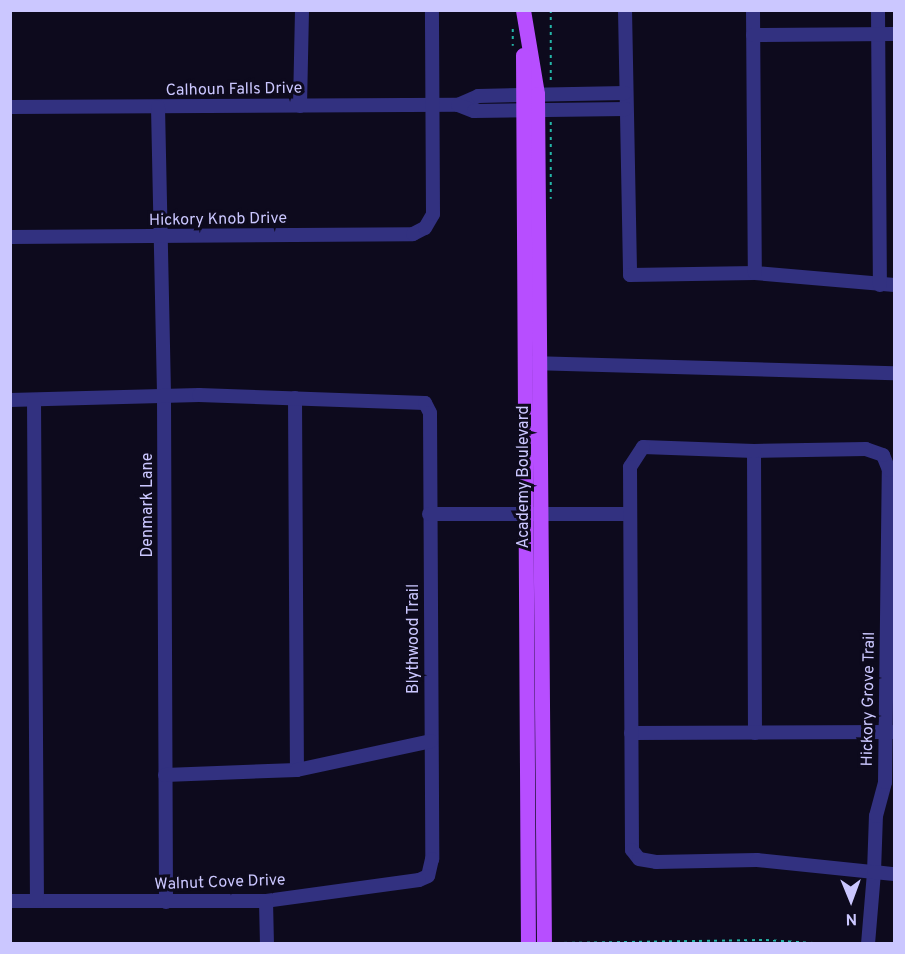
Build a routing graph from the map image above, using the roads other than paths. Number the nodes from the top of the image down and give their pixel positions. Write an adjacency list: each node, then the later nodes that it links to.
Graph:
1 (302, 10): 14 (street)
2 (432, 10): 12 (street)
3 (522, 10): 11 (main road, Academy Boulevard)
4 (625, 10): 10 (street)
5 (753, 10): 7 (street)
6 (878, 10): 8 (street)
7 (753, 34): 8 (street); 21 (street)
8 (879, 34): 9 (street); 22 (street)
9 (894, 34)
10 (625, 93): 11 (street, Calhoun Falls Drive); 18 (street)
11 (530, 94): 13 (street, Calhoun Falls Drive); 17 (main road, Academy Boulevard)
12 (434, 105): 13 (street, Calhoun Falls Drive); 14 (street, Calhoun Falls Drive); 20 (street, Hickory Knob Drive)
13 (458, 105): 17 (street, Calhoun Falls Drive)
14 (300, 106): 16 (street, Calhoun Falls Drive)
15 (10, 107): 16 (street, Calhoun Falls Drive)
16 (158, 107): 20 (street, Denmark Lane)
17 (530, 110): 18 (street, Calhoun Falls Drive); 23 (main road, Academy Boulevard); 24 (main road, Academy Boulevard)
18 (626, 110): 21 (street)
19 (10, 237): 20 (street, Hickory Knob Drive)
20 (161, 237): 27 (street, Denmark Lane)
21 (755, 273): 22 (street)
22 (887, 285)
23 (525, 363): 24 (street); 32 (main road, Academy Boulevard)
24 (541, 363): 25 (street); 33 (main road, Academy Boulevard)
25 (894, 373)
26 (295, 398): 27 (street); 31 (street, Blythwood Trail); 40 (street)
27 (164, 399): 29 (street); 41 (street, Denmark Lane)
28 (10, 400): 29 (street)
29 (34, 400): 45 (street)
30 (754, 451): 34 (street); 35 (street, Hickory Grove Trail); 38 (street)
31 (429, 514): 32 (street); 39 (street, Blythwood Trail)
32 (526, 514): 33 (street); 50 (main road, Academy Boulevard)
33 (542, 514): 34 (street); 51 (main road, Academy Boulevard)
34 (630, 514): 37 (street)
35 (891, 605): 36 (street, Hickory Grove Trail)
36 (890, 732): 38 (street); 42 (street, Hickory Grove Trail)
37 (631, 733): 38 (street); 42 (street)
38 (754, 733)
39 (431, 741): 40 (street); 44 (street, Blythwood Trail)
40 (297, 770): 41 (street)
41 (165, 775): 48 (street, Denmark Lane)
42 (874, 872): 43 (street); 52 (street, Hickory Grove Trail)
43 (894, 873)
44 (428, 876): 47 (street, Walnut Cove Drive)
45 (37, 900): 46 (street, Walnut Cove Drive); 48 (street, Walnut Cove Drive)
46 (10, 901)
47 (266, 901): 48 (street, Walnut Cove Drive); 49 (street)
48 (166, 902)
49 (267, 944)
50 (528, 944)
51 (544, 944)
52 (868, 944)

